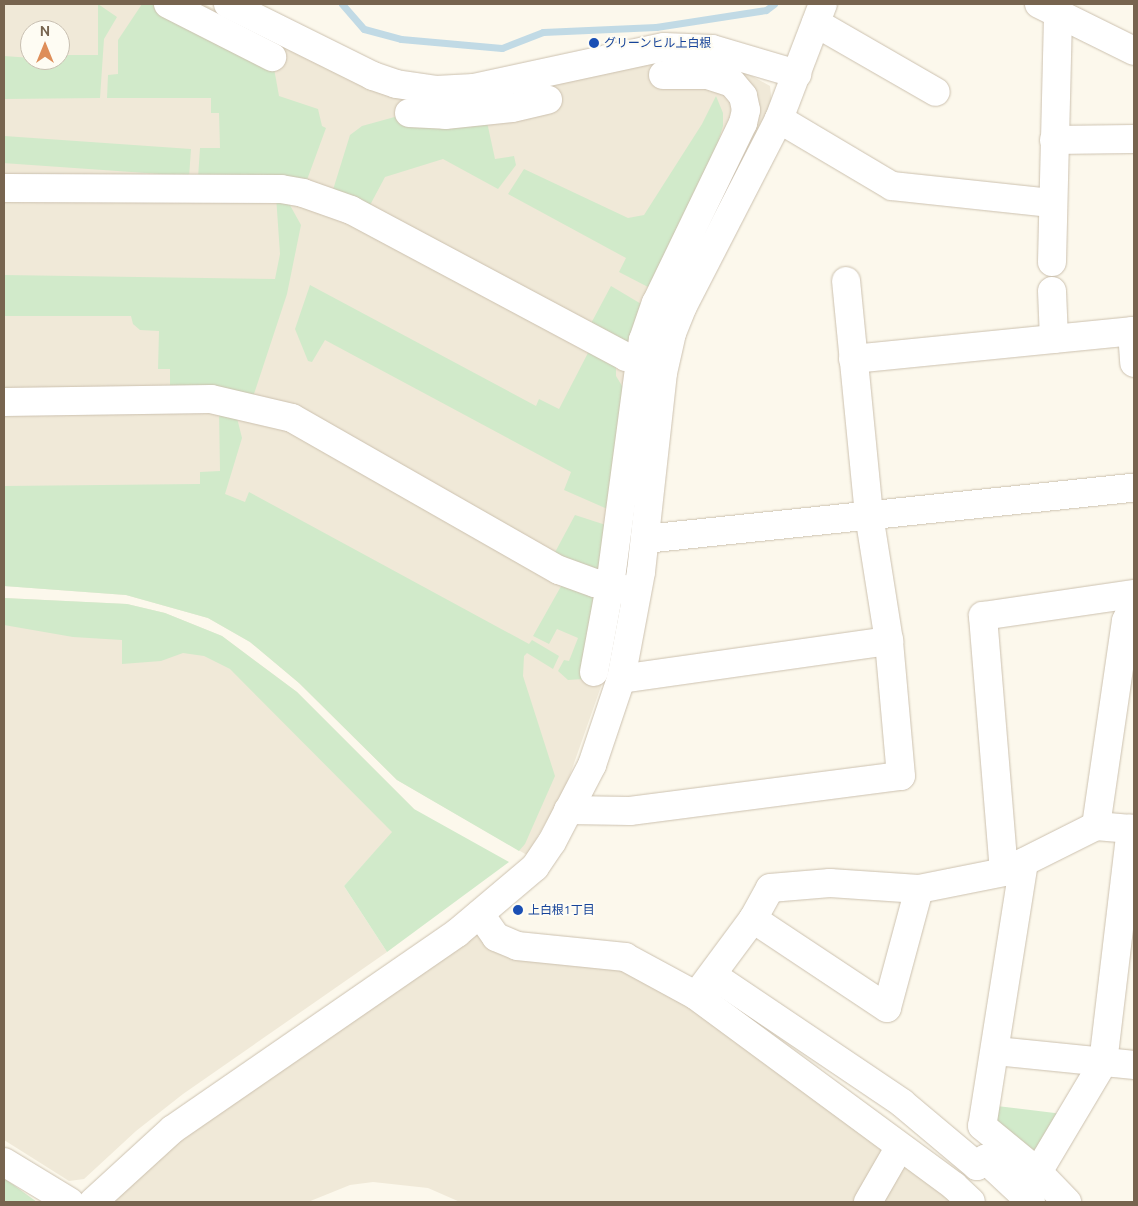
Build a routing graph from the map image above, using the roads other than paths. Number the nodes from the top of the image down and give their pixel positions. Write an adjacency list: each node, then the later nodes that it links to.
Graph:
1 (168, 4): 6 (street)
2 (228, 4): 7 (street)
3 (1049, 9): 5 (street); 14 (street)
4 (819, 14): 7 (street); 9 (street)
5 (1134, 51)
6 (272, 57)
7 (797, 74): 12 (street)
8 (663, 75): 23 (street)
9 (936, 92)
10 (548, 100): 11 (street)
11 (409, 113)
12 (779, 119): 16 (street); 23 (street)
13 (1134, 139): 14 (street)
14 (1054, 140): 16 (street)
15 (4, 188): 23 (street)
16 (1051, 203): 17 (street)
17 (1052, 262)
18 (846, 282): 22 (street)
19 (1052, 292): 21 (street)
20 (1133, 331): 21 (street); 24 (street)
21 (1054, 339): 22 (street)
22 (853, 359): 27 (street)
23 (652, 361): 28 (street); 29 (street)
24 (1134, 363)
25 (4, 402): 29 (street)
26 (1134, 488): 27 (street)
27 (869, 515): 28 (street); 33 (street)
28 (645, 539): 30 (street)
29 (610, 586): 30 (street); 34 (street)
30 (638, 592): 35 (street)
31 (1134, 594): 39 (street)
32 (1134, 602): 37 (street)
33 (888, 641): 35 (street); 36 (street)
34 (594, 672)
35 (622, 679): 36 (street)
36 (568, 810): 41 (street)
37 (1096, 826): 38 (street); 39 (street)
38 (1133, 829): 45 (street)
39 (1014, 867): 40 (street); 44 (street)
40 (919, 889): 42 (street); 42 (street)
41 (480, 914): 43 (street); 53 (street)
42 (753, 919): 43 (street)
43 (704, 986): 47 (street); 48 (street)
44 (996, 1051): 45 (street); 48 (street)
45 (1103, 1063): 46 (street); 50 (street)
46 (1134, 1065)
47 (899, 1148): 51 (street); 54 (street)
48 (982, 1151): 50 (street); 51 (street); 56 (street)
49 (4, 1162): 52 (street)
50 (1038, 1172): 57 (street)
51 (940, 1176): 55 (street)
52 (70, 1202)
53 (93, 1202)
54 (868, 1202)
55 (971, 1202)
56 (1031, 1202)
57 (1067, 1202)

